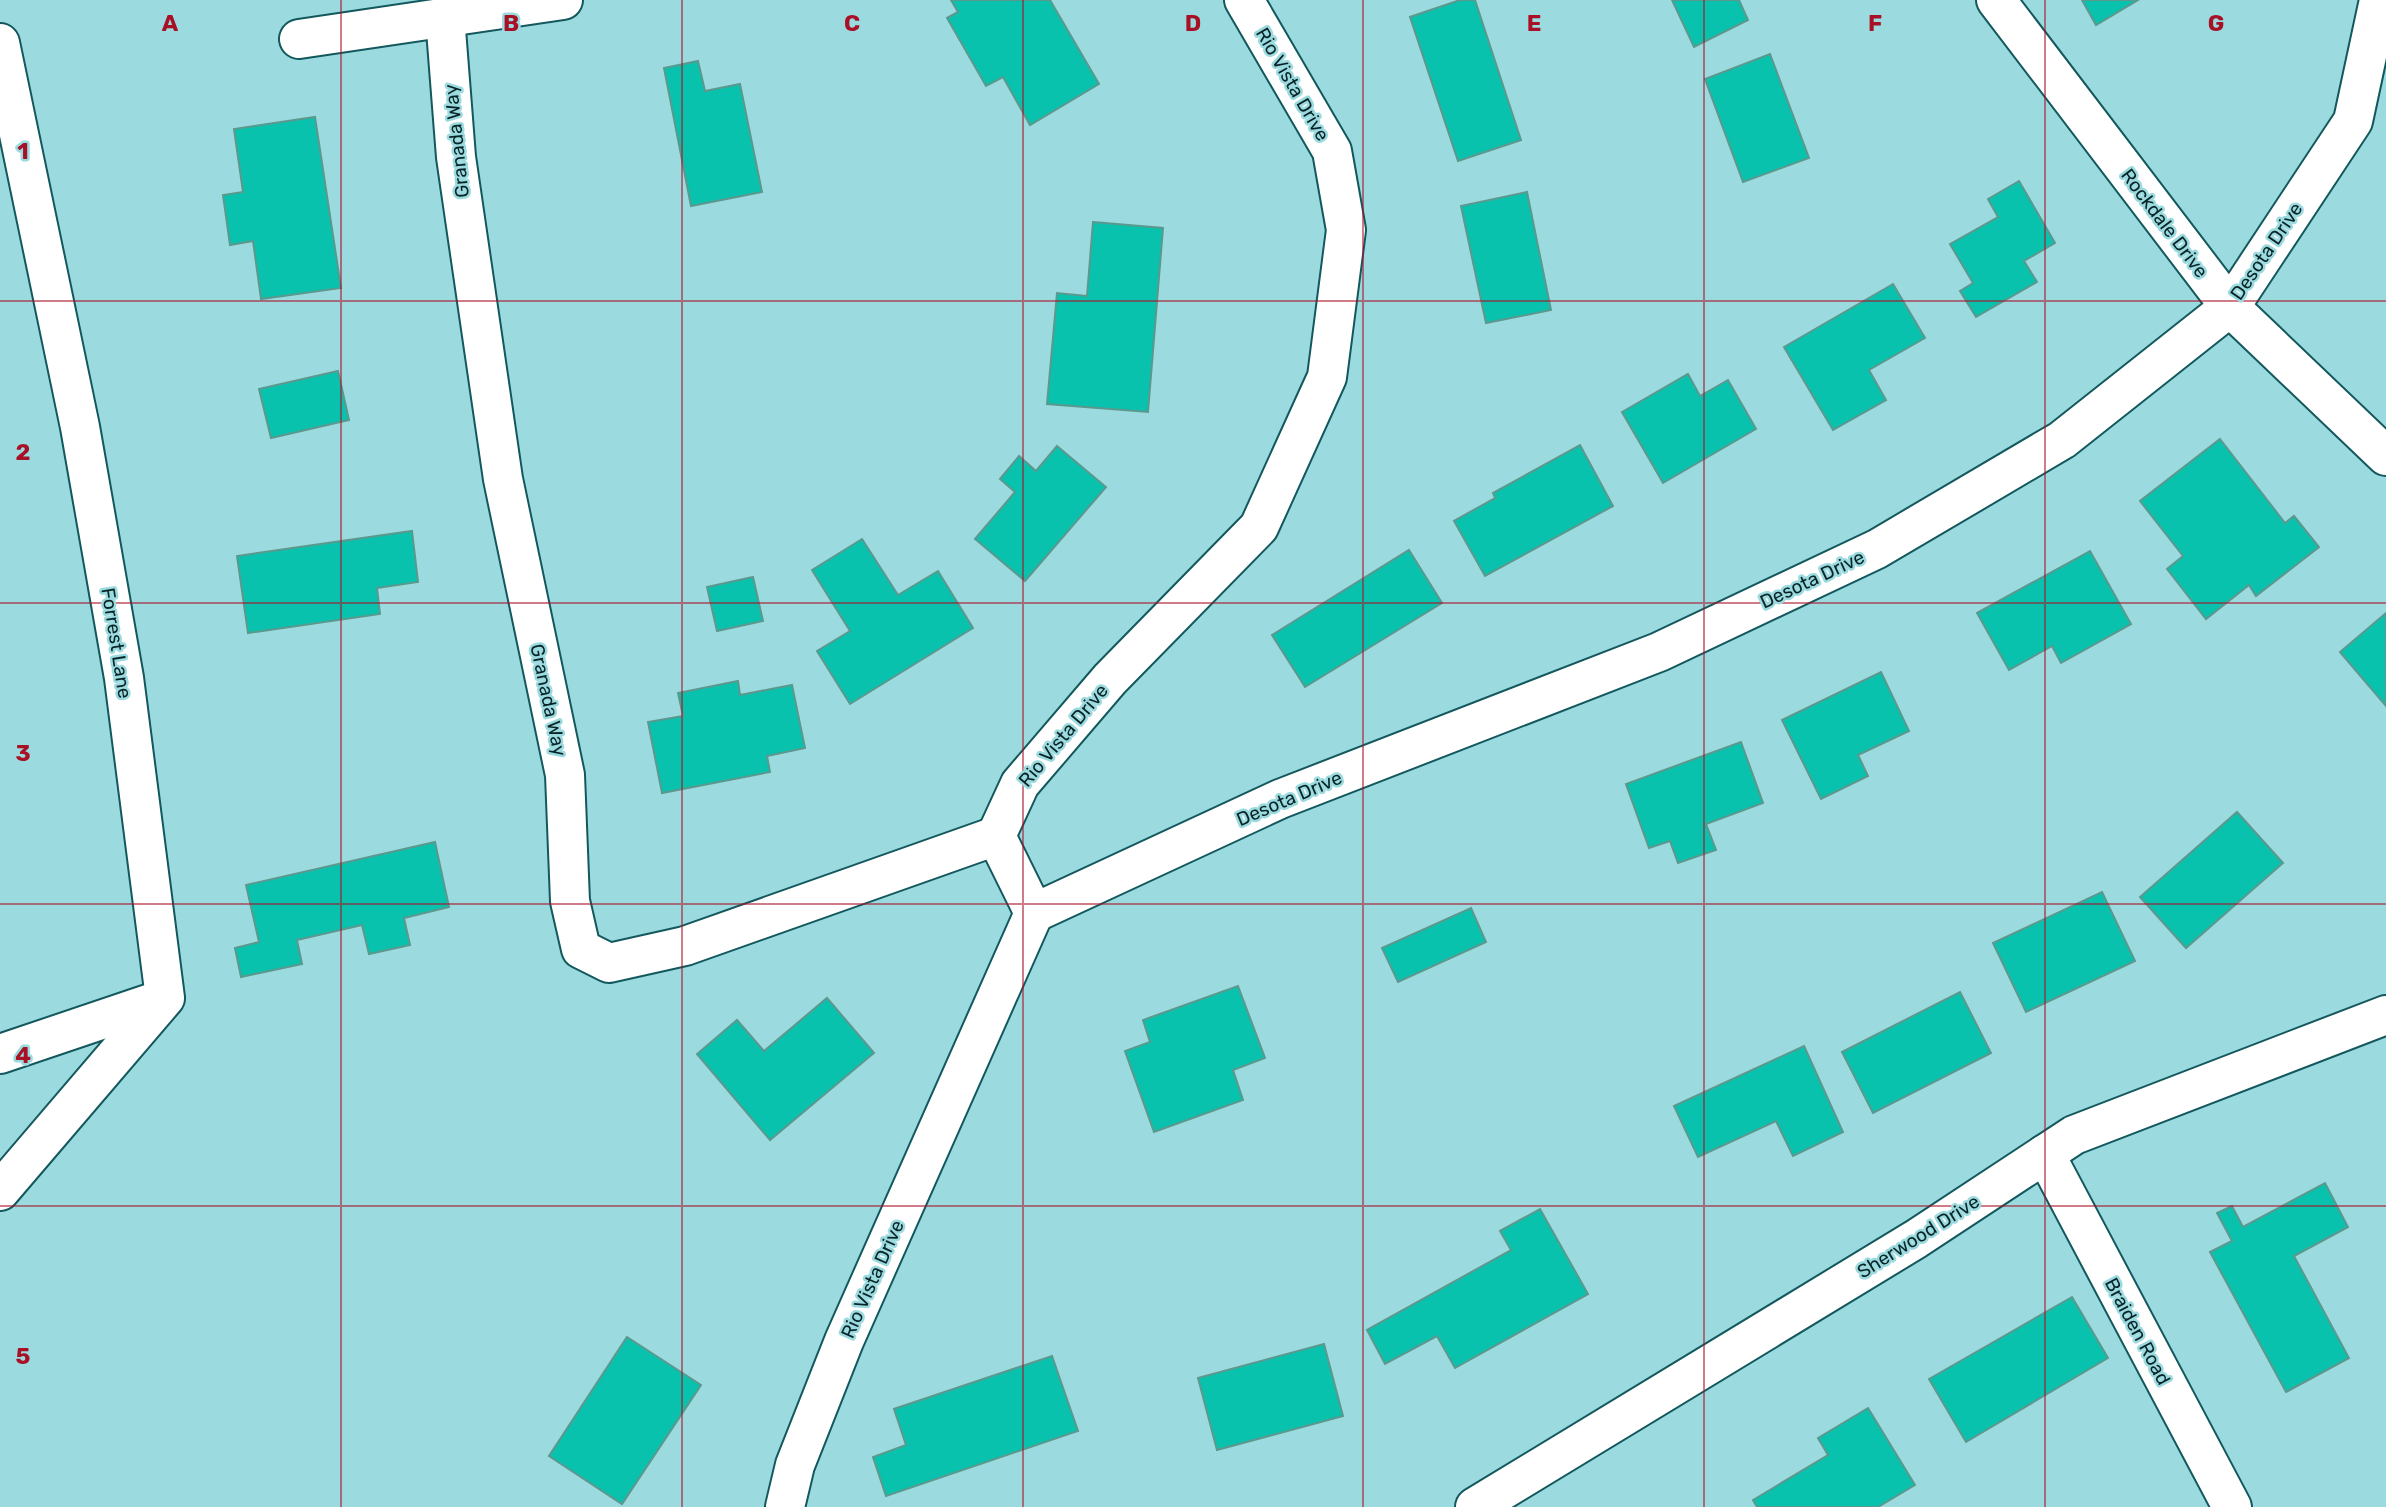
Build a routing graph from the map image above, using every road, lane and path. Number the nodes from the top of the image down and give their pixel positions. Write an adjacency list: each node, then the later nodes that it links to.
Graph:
1 (563, 0): 5 (street)
2 (1244, 0): 10 (street, Rio Vista Drive)
3 (1996, 0): 8 (street, Rockdale Drive)
4 (2379, 0): 8 (street, Desota Drive)
5 (445, 17): 6 (street); 10 (street, Granada Way)
6 (299, 39)
7 (0, 43): 12 (street, Forrest Lane)
8 (2230, 307): 9 (street, Rockdale Drive); 11 (street, Desota Drive)
9 (2386, 456)
10 (996, 836): 11 (street)
11 (1034, 913): 17 (street, Rio Vista Drive)
12 (165, 998): 14 (street); 16 (street)
13 (2386, 1016): 15 (street, Sherwood Drive)
14 (0, 1054)
15 (2045, 1154): 18 (street, Sherwood Drive); 19 (street, Braiden Road)
16 (0, 1191)
17 (785, 1507)
18 (1475, 1507)
19 (2232, 1507)

